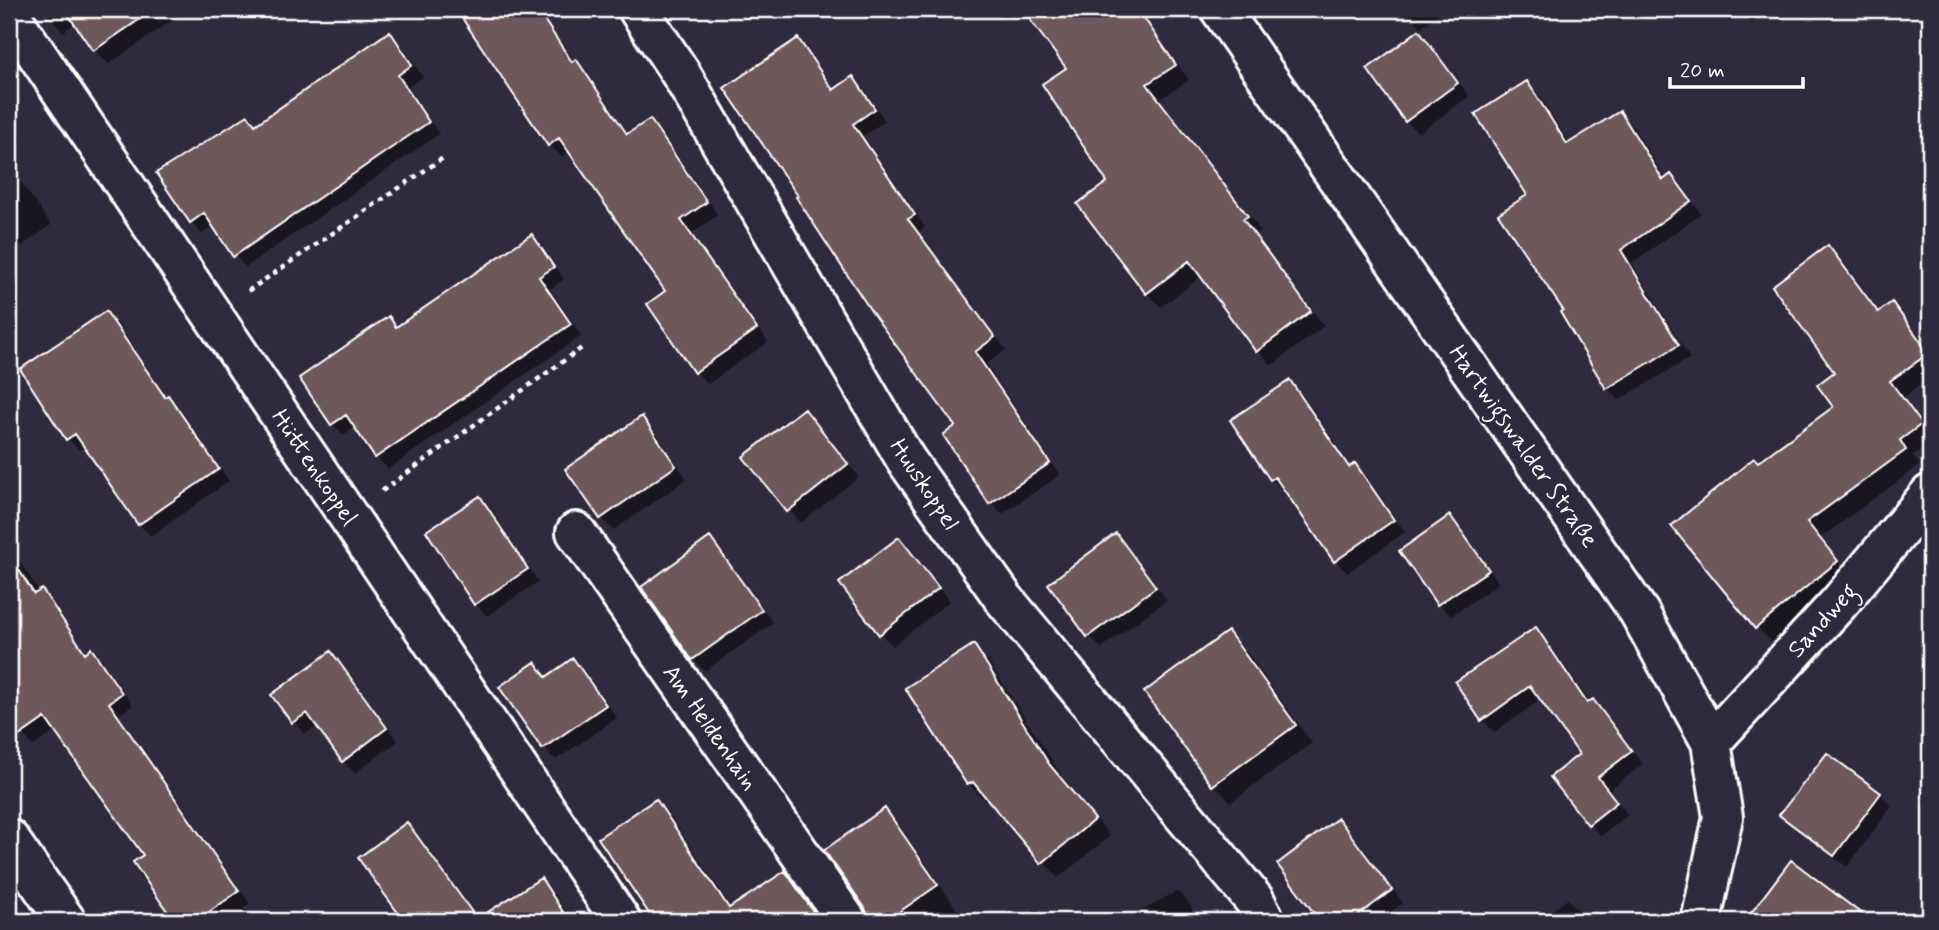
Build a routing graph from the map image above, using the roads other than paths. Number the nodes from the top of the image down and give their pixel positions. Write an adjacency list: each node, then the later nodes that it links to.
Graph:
1 (638, 9): 11 (street, Huuskoppel)
2 (1220, 9): 6 (street, Hartwigswalder Straße)
3 (9, 13): 9 (street, Hüttenkoppel)
4 (1930, 494): 6 (street, Sandweg)
5 (576, 532): 10 (street, Am Heldenhain)
6 (1711, 743): 12 (street, Hartwigswalder Straße)
7 (9, 839): 8 (street)
8 (66, 921)
9 (621, 921)
10 (847, 921)
11 (1265, 921)
12 (1701, 921)

